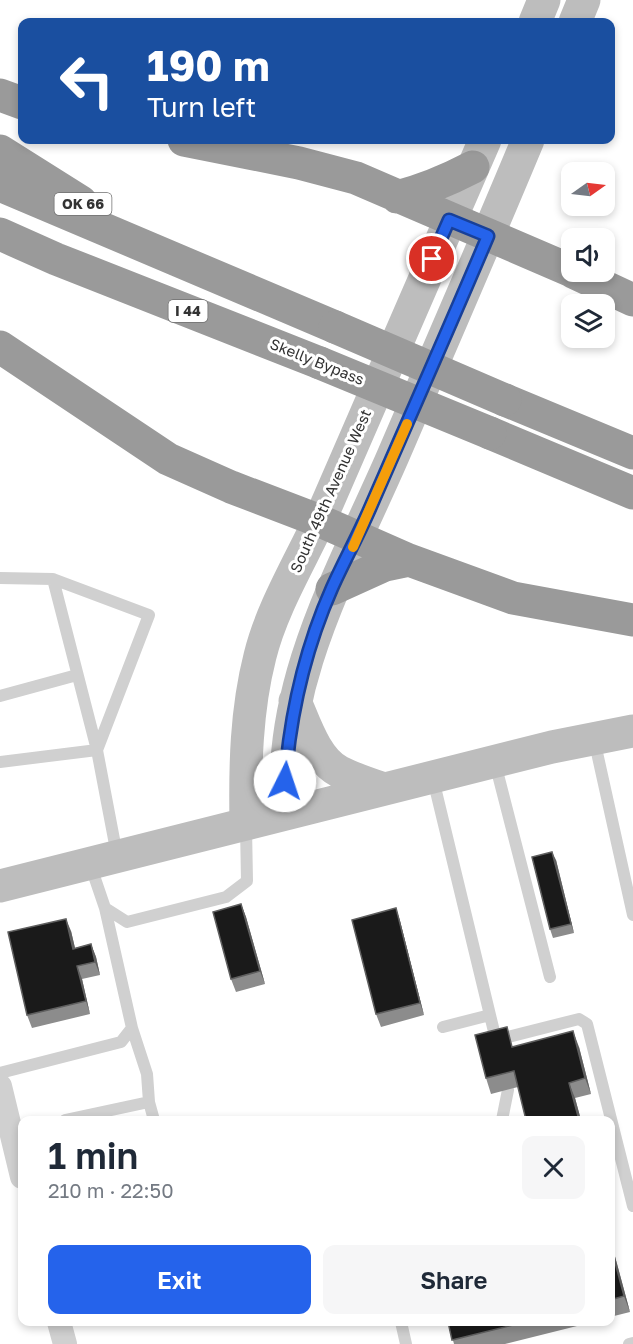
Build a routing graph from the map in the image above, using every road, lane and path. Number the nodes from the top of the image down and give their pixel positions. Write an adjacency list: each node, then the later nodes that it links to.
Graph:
1 (544, 0): 3 (street)
2 (584, 0): 4 (street)
3 (537, 18)
4 (577, 18)
5 (0, 95): 6 (highway)
6 (18, 102)
7 (204, 144): 12 (highway)
8 (526, 144): 15 (street)
9 (0, 151): 16 (highway, OK 66)
10 (479, 153): 12 (highway); 13 (street, South 49th Avenue West)
11 (0, 185): 16 (highway)
12 (398, 196): 13 (highway)
13 (449, 220): 15 (highway); 23 (street, South 49th Avenue West)
14 (0, 234): 22 (highway, Skelly Bypass / I 44, bridge)
15 (488, 236): 17 (highway); 24 (street)
16 (166, 256): 21 (highway, bridge)
17 (561, 266)
18 (595, 282): 19 (highway)
19 (633, 300)
20 (0, 348): 23 (highway)
21 (633, 453)
22 (633, 494)
23 (320, 521): 24 (highway); 41 (street, South 49th Avenue West)
24 (357, 537): 25 (highway); 28 (street)
25 (409, 560): 28 (highway); 29 (highway)
26 (0, 578): 27 (lane)
27 (53, 579): 30 (lane); 35 (lane)
28 (332, 589): 32 (street)
29 (633, 620)
30 (77, 675): 31 (lane); 35 (lane)
31 (0, 696)
32 (295, 701): 39 (street); 40 (street)
33 (633, 731): 34 (street)
34 (594, 738): 37 (street); 45 (lane)
35 (97, 750): 36 (lane); 42 (lane)
36 (0, 762)
37 (495, 762): 38 (street); 46 (lane)
38 (432, 777): 39 (street); 47 (lane)
39 (384, 789): 40 (street)
40 (287, 812): 41 (street)
41 (246, 823): 42 (street); 44 (lane)
42 (104, 859): 43 (street); 44 (lane)
43 (0, 886)
44 (105, 908): 49 (lane)
45 (633, 915)
46 (550, 977)
47 (490, 1015): 48 (lane); 57 (lane)
48 (443, 1027)
49 (132, 1028): 50 (lane); 53 (lane)
50 (0, 1073)
51 (0, 1086): 58 (street)
52 (508, 1090): 56 (lane)
53 (149, 1102): 54 (lane); 55 (lane)
54 (84, 1116)
55 (153, 1116)
56 (503, 1116)
57 (610, 1116)
58 (17, 1131)
59 (615, 1135): 60 (lane)
60 (633, 1206)
61 (60, 1326): 63 (street)
62 (402, 1326): 64 (lane)
63 (65, 1344)
64 (406, 1344)

